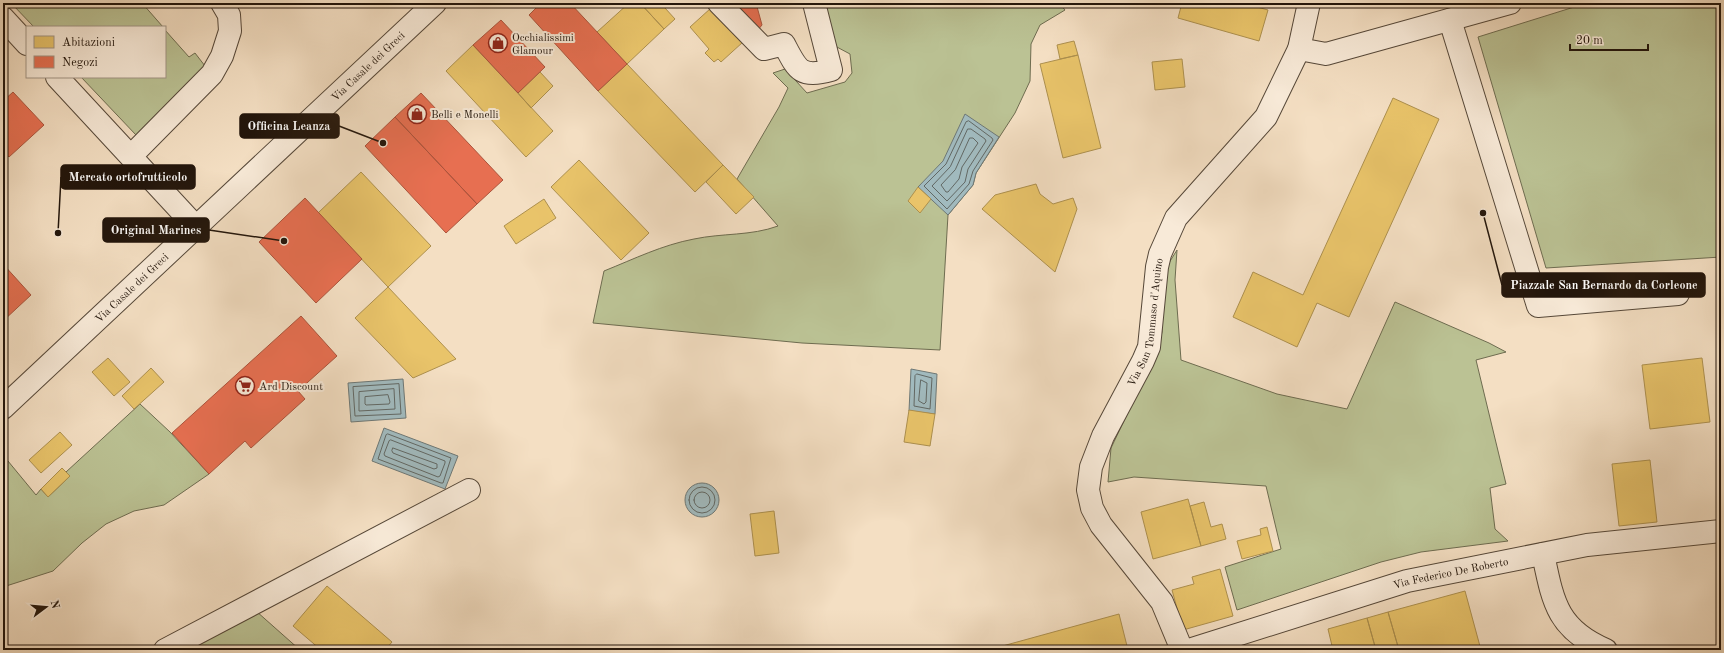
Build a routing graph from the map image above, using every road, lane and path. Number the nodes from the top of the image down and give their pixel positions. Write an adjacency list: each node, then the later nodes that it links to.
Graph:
1 (222, 3): 12 (street)
2 (435, 3): 13 (street, Via Casale dei Greci)
3 (719, 3): 4 (street)
4 (814, 3)
5 (1309, 3): 10 (street, Via San Tommaso d'Aquino)
6 (1510, 3): 8 (street)
7 (3, 18): 9 (street)
8 (1450, 20): 10 (street); 14 (street)
9 (26, 43)
10 (1299, 49): 20 (street, Via San Tommaso d'Aquino)
11 (58, 78): 12 (street)
12 (131, 156): 13 (street)
13 (196, 227): 15 (street, Via Casale dei Greci)
14 (1678, 294)
15 (3, 408)
16 (469, 490): 19 (street)
17 (1721, 531): 18 (street, Via Federico De Roberto)
18 (1543, 554): 21 (street, Via Federico De Roberto); 22 (street)
19 (165, 650)
20 (1182, 650)
21 (1189, 650)
22 (1606, 650)

